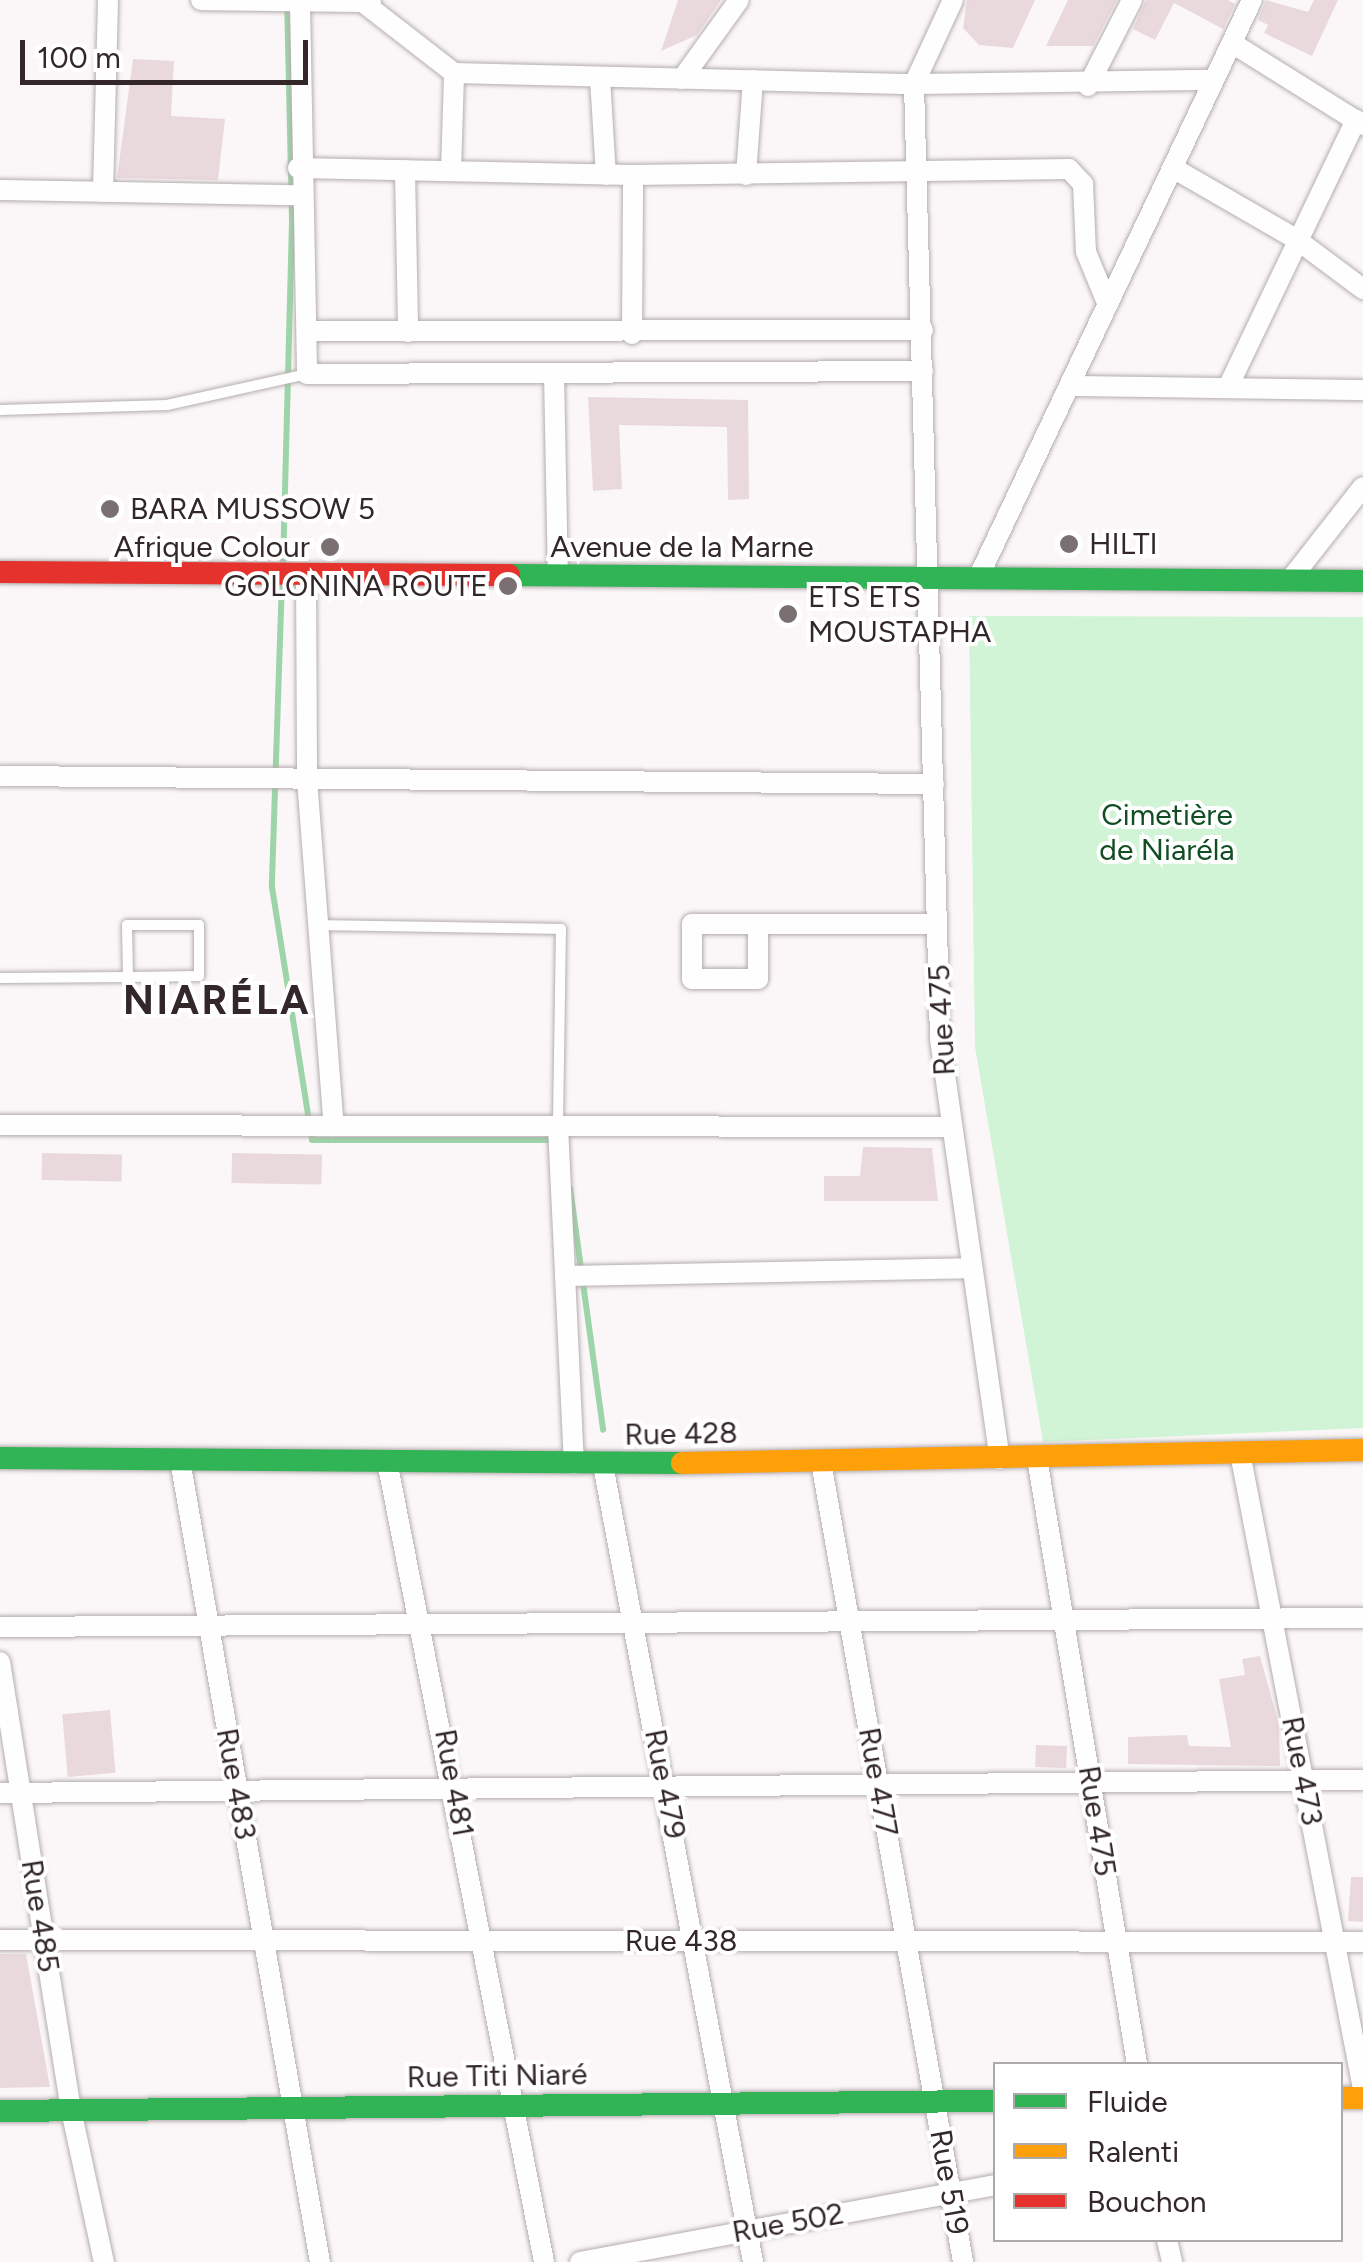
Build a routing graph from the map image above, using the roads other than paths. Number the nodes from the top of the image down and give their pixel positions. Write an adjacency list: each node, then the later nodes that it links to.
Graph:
1 (108, 0): 27 (street)
2 (201, 0): 8 (street)
3 (740, 0): 12 (street)
4 (953, 0): 15 (street)
5 (1132, 0): 16 (street)
6 (1252, 0): 9 (street)
7 (366, 2): 8 (street); 10 (street)
8 (300, 4): 18 (street)
9 (1232, 43): 14 (street); 17 (street)
10 (454, 73): 11 (street); 21 (street)
11 (600, 78): 12 (street); 23 (street)
12 (682, 79): 13 (street)
13 (752, 80): 15 (street); 25 (street)
14 (1214, 80): 16 (street); 19 (street)
15 (914, 84): 16 (street); 22 (street, Rue 475)
16 (1088, 86)
17 (1360, 123): 29 (street)
18 (298, 168): 20 (street); 28 (street)
19 (1173, 168): 29 (street); 31 (street)
20 (406, 170): 21 (street); 34 (street)
21 (451, 171): 23 (street)
22 (917, 174): 25 (street); 31 (street); 32 (street, Rue 475)
23 (606, 175): 24 (street)
24 (632, 175): 25 (street); 35 (street)
25 (746, 175)
26 (0, 190): 27 (street)
27 (103, 192): 28 (street)
28 (300, 195): 33 (street)
29 (1296, 239): 30 (street); 39 (street)
30 (1363, 290)
31 (1108, 305): 40 (street)
32 (922, 330): 35 (street); 36 (street, Rue 475)
33 (308, 331): 34 (street); 38 (street)
34 (408, 332): 35 (street)
35 (632, 334)
36 (924, 371): 37 (street); 47 (street, Rue 475)
37 (554, 373): 38 (street); 46 (street)
38 (307, 374): 42 (lane)
39 (1228, 385): 40 (street); 41 (street)
40 (1069, 386): 48 (street)
41 (1363, 390)
42 (0, 410)
43 (1363, 487): 49 (street)
44 (0, 572): 45 (street, Avenue de la Marne)
45 (306, 574): 46 (street, Avenue de la Marne); 52 (street)
46 (558, 576): 47 (street, Avenue de la Marne)
47 (930, 578): 48 (street, Avenue de la Marne); 53 (street, Rue 475)
48 (978, 578): 49 (street, Avenue de la Marne)
49 (1290, 580): 50 (street, Avenue de la Marne)
50 (1363, 580)
51 (0, 776): 52 (street)
52 (307, 779): 53 (street); 56 (street)
53 (934, 784): 55 (street, Rue 475)
54 (758, 924): 55 (street)
55 (937, 924): 62 (street, Rue 475)
56 (318, 925): 60 (street); 61 (lane)
57 (128, 977): 57 (lane); 58 (lane)
58 (0, 978)
59 (0, 1125): 60 (street)
60 (334, 1126): 61 (street)
61 (558, 1126): 62 (street); 64 (street)
62 (949, 1127): 63 (street, Rue 475)
63 (971, 1268): 64 (street); 68 (street, Rue 475)
64 (565, 1276): 73 (street)
65 (1363, 1450): 66 (street, Rue 428)
66 (1240, 1453): 69 (street, Rue 428); 77 (street, Rue 473)
67 (0, 1458): 70 (street, Rue 428)
68 (1000, 1458): 69 (street, Rue 428); 72 (street, Rue 428)
69 (1037, 1458): 76 (street, Rue 475)
70 (180, 1460): 71 (street, Rue 428); 81 (street, Rue 483)
71 (387, 1461): 73 (street, Rue 428); 80 (street, Rue 481)
72 (821, 1462): 74 (street, Rue 428); 78 (street, Rue 477)
73 (574, 1464): 74 (street, Rue 428)
74 (603, 1465): 79 (street, Rue 479)
75 (1363, 1618): 77 (street)
76 (1063, 1619): 77 (street); 78 (street); 86 (street, Rue 475)
77 (1272, 1619): 85 (street, Rue 473)
78 (849, 1620): 79 (street); 87 (street, Rue 477)
79 (634, 1622): 80 (street); 88 (street, Rue 479)
80 (424, 1624): 81 (street); 89 (street, Rue 481)
81 (208, 1626): 82 (street); 90 (street, Rue 483)
82 (0, 1627)
83 (0, 1662): 91 (street, Rue 485)
84 (1363, 1780): 85 (street)
85 (1304, 1781): 86 (street); 98 (street, Rue 473)
86 (1090, 1783): 87 (street); 100 (street, Rue 475)
87 (878, 1784): 88 (street); 96 (street, Rue 477)
88 (666, 1786): 89 (street); 95 (street, Rue 479)
89 (456, 1788): 90 (street); 94 (street, Rue 481)
90 (237, 1791): 91 (street); 97 (street, Rue 483)
91 (10, 1793): 93 (street, Rue 485)
92 (0, 1940): 93 (street, Rue 438)
93 (44, 1940): 97 (street, Rue 438); 108 (street, Rue 485)
94 (481, 1940): 95 (street, Rue 438); 97 (street, Rue 438); 106 (street, Rue 481)
95 (696, 1940): 96 (street, Rue 438); 105 (street, Rue 479)
96 (906, 1941): 100 (street, Rue 438); 104 (street, Rue 477)
97 (263, 1942): 107 (street, Rue 483)
98 (1334, 1942): 99 (street, Rue 438); 100 (street, Rue 438); 102 (street, Rue 473)
99 (1363, 1942)
100 (1117, 1943): 101 (street, Rue 475)
101 (1136, 2062)
102 (1363, 2089)
103 (993, 2101): 104 (street, Rue Titi Niaré)
104 (934, 2102): 105 (street, Rue Titi Niaré); 111 (street, Rue 519)
105 (722, 2104): 106 (street, Rue Titi Niaré); 112 (street, Rue 479)
106 (516, 2106): 107 (street, Rue Titi Niaré); 115 (street, Rue 481)
107 (292, 2108): 108 (street, Rue Titi Niaré); 114 (street, Rue 483)
108 (71, 2110): 109 (street, Rue Titi Niaré); 113 (street, Rue 485)
109 (0, 2111)
110 (993, 2187): 111 (street, Rue 502)
111 (952, 2194): 112 (street, Rue 502); 118 (street, Rue 519)
112 (748, 2230): 116 (street, Rue 502); 117 (street, Rue 479)
113 (104, 2262)
114 (320, 2262)
115 (544, 2262)
116 (580, 2262)
117 (753, 2262)
118 (964, 2262)

